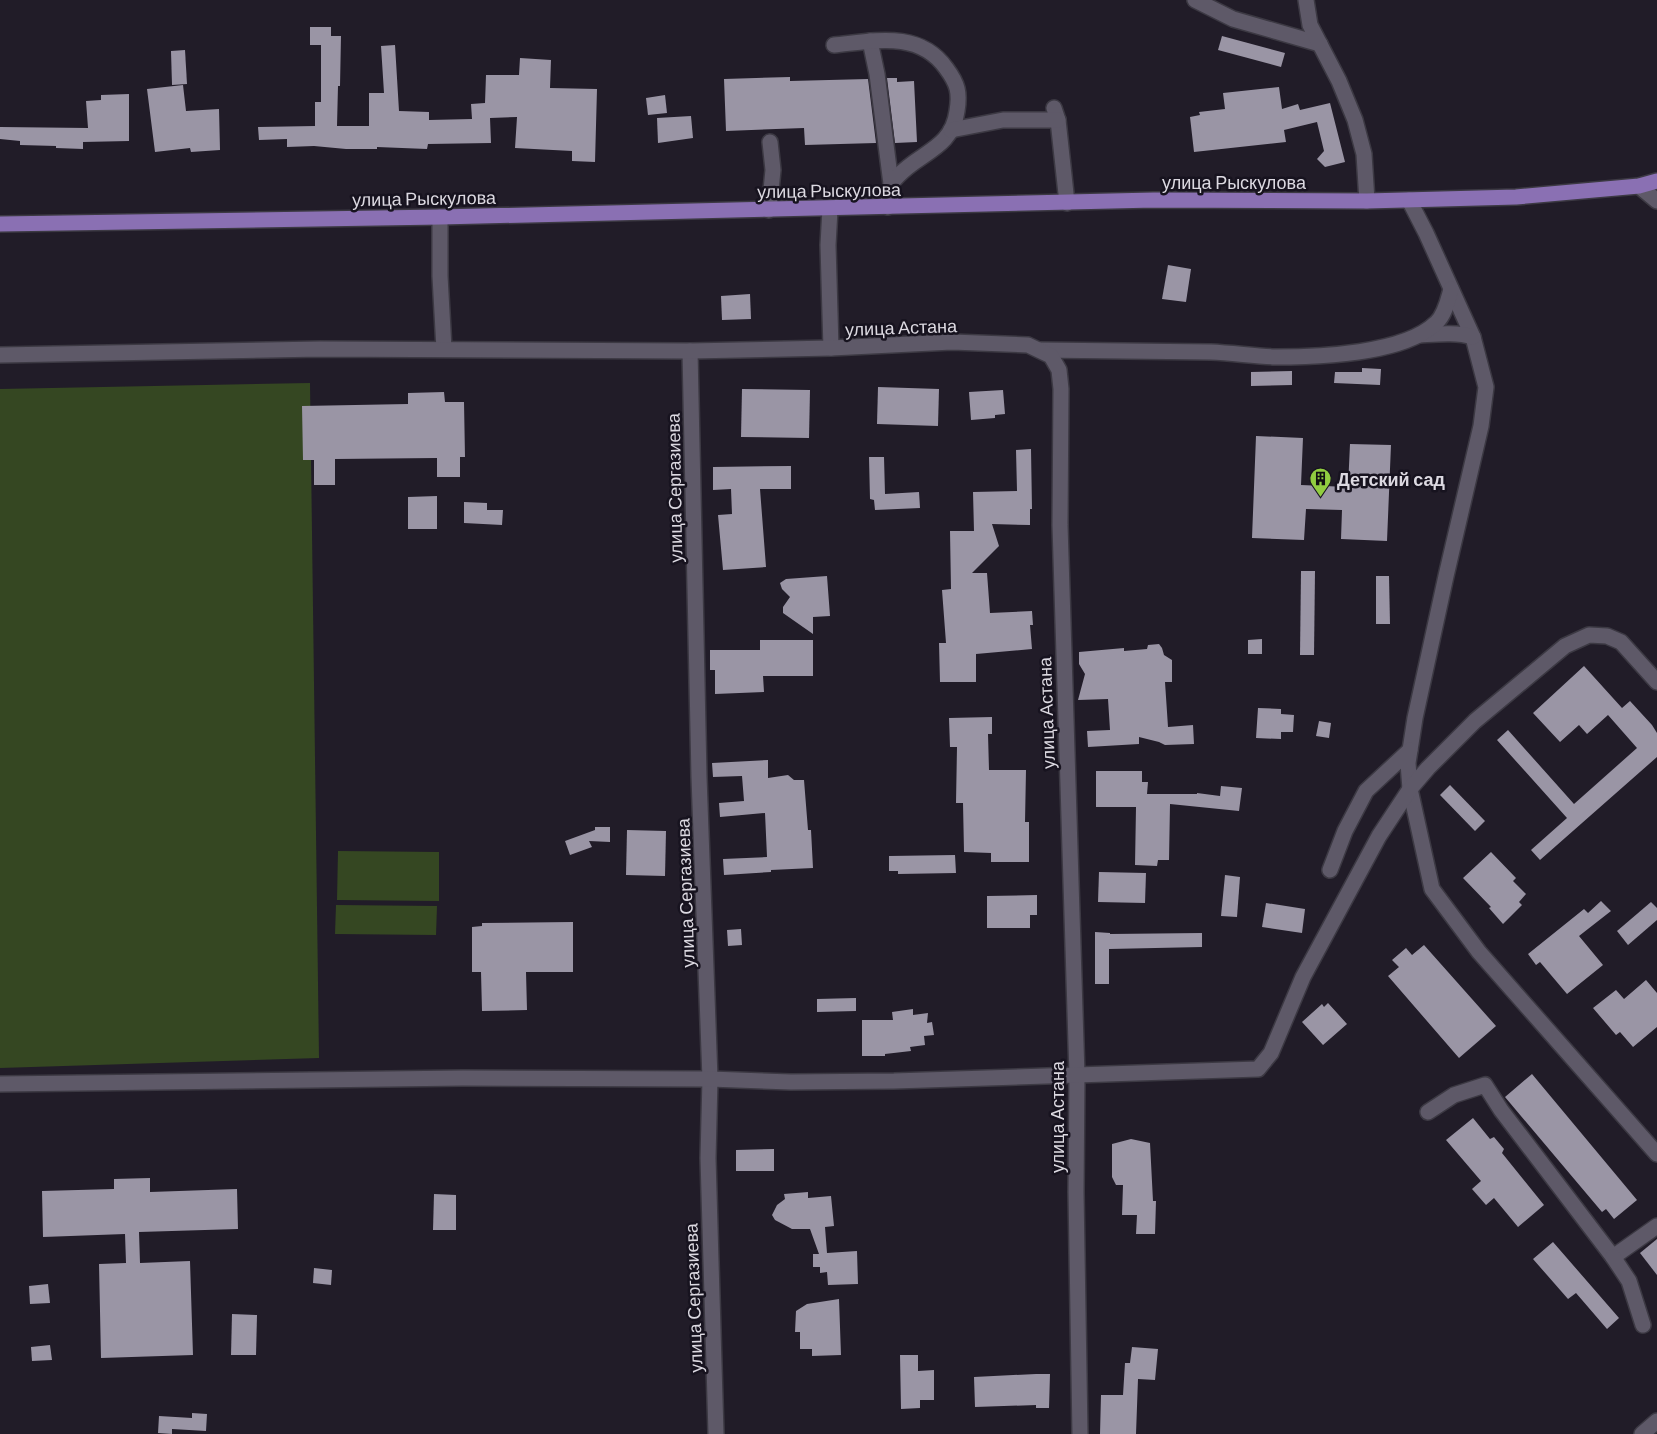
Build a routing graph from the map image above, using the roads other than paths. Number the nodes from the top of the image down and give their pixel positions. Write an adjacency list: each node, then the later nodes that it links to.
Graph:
1 (1195, 0): 4 (street)
2 (1306, 0): 4 (street)
3 (870, 41): 5 (street); 6 (street); 9 (street)
4 (1320, 44): 12 (street)
5 (834, 45)
6 (950, 130): 9 (street); 14 (street)
7 (770, 142): 17 (street)
8 (1657, 181): 10 (main road, улица Рыскулова)
9 (891, 184): 15 (street)
10 (1639, 186): 11 (main road, улица Рыскулова); 13 (street)
11 (1409, 200): 12 (main road, улица Рыскулова); 20 (street)
12 (1367, 201): 14 (main road, улица Рыскулова)
13 (1657, 201)
14 (1068, 203): 15 (main road, улица Рыскулова)
15 (888, 207): 16 (main road, улица Рыскулова)
16 (830, 208): 17 (main road, улица Рыскулова); 23 (street)
17 (769, 210): 18 (main road, улица Рыскулова)
18 (440, 217): 19 (main road, улица Рыскулова); 24 (street)
19 (0, 224)
20 (1451, 289): 21 (street); 22 (street)
21 (1419, 335): 22 (street); 25 (street)
22 (1473, 337): 29 (street)
23 (831, 348): 25 (street, улица Астана); 26 (street, улица Астана)
24 (444, 349): 26 (street, улица Астана); 27 (street, улица Астана)
25 (1038, 350): 32 (street, улица Астана)
26 (690, 351): 33 (street, улица Сергазиева)
27 (0, 355)
28 (1657, 682): 30 (street)
29 (1410, 750): 30 (street); 31 (street)
30 (1410, 789): 32 (street); 36 (street)
31 (1330, 870)
32 (1077, 1076): 33 (street); 42 (street, улица Астана)
33 (710, 1078): 34 (street); 41 (street, улица Сергазиева)
34 (0, 1084)
35 (1428, 1112): 38 (street)
36 (1657, 1154)
37 (1657, 1226): 38 (street)
38 (1613, 1256): 39 (street)
39 (1643, 1325)
40 (1657, 1420): 43 (street)
41 (716, 1434)
42 (1080, 1434)
43 (1642, 1434)

